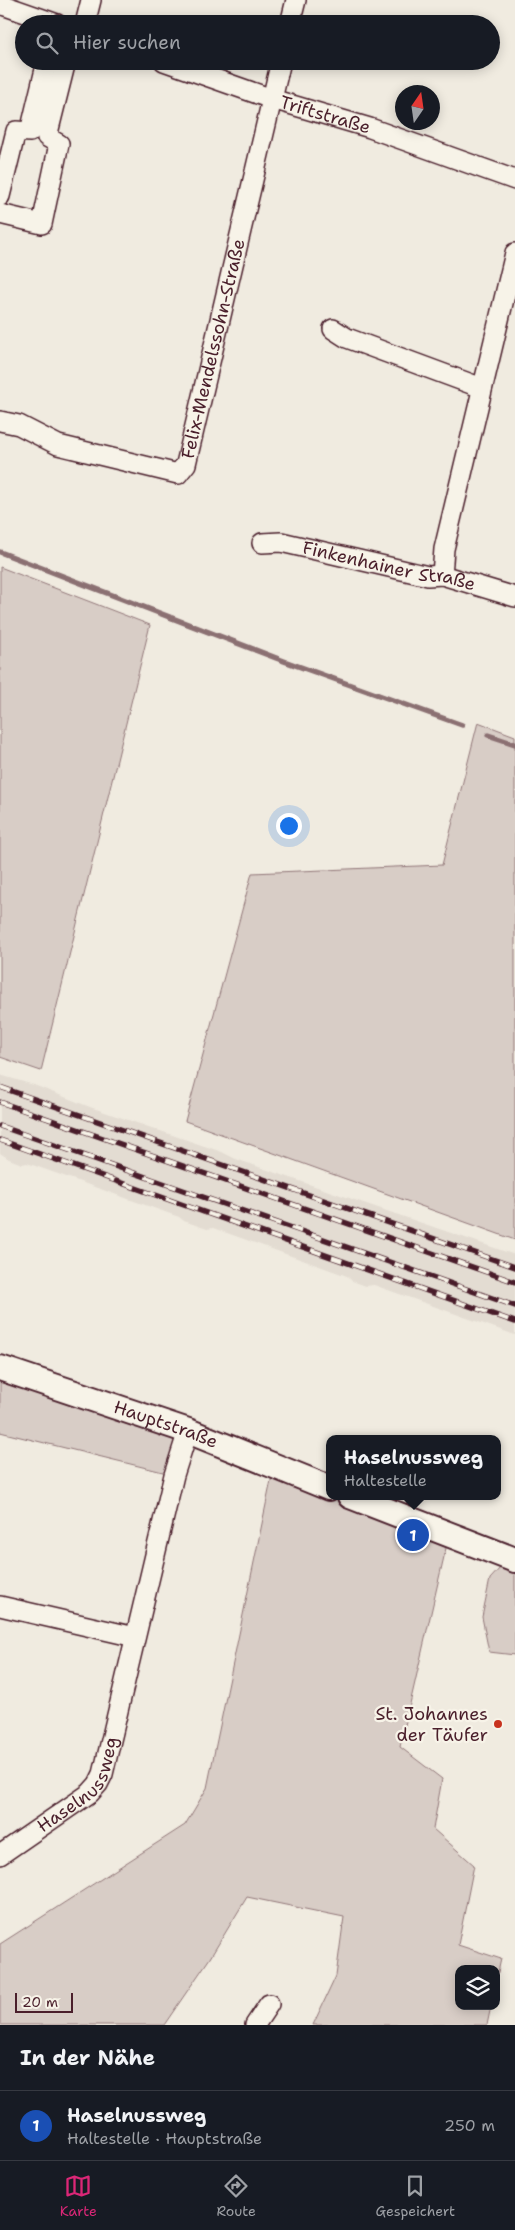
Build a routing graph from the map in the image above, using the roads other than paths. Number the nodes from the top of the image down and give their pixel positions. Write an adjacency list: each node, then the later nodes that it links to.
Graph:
1 (91, 0): 5 (street)
2 (296, 0): 6 (street)
3 (0, 4): 4 (street)
4 (31, 15)
5 (87, 15)
6 (292, 15)
7 (46, 70): 12 (street)
8 (63, 70): 12 (street)
9 (190, 70): 11 (street, Triftstraße)
10 (279, 70): 11 (street)
11 (272, 99): 13 (street, Triftstraße); 19 (street, Felix-Mendelssohn-Straße)
12 (38, 134): 14 (street); 15 (street)
13 (515, 180)
14 (0, 196)
15 (0, 214)
16 (515, 253): 18 (street)
17 (333, 329): 18 (street)
18 (482, 388): 21 (street)
19 (0, 421)
20 (262, 543): 21 (street, Finkenhainer Straße)
21 (442, 574): 22 (street, Finkenhainer Straße)
22 (515, 597)
23 (0, 1368): 24 (street, Hauptstraße)
24 (188, 1430): 25 (street, Hauptstraße); 29 (street, Haselnussweg)
25 (326, 1487)
26 (360, 1500): 27 (street)
27 (515, 1560)
28 (0, 1606): 29 (street)
29 (135, 1637): 30 (street, Haselnussweg)
30 (0, 1855)
31 (269, 2004): 32 (street)
32 (255, 2025)

